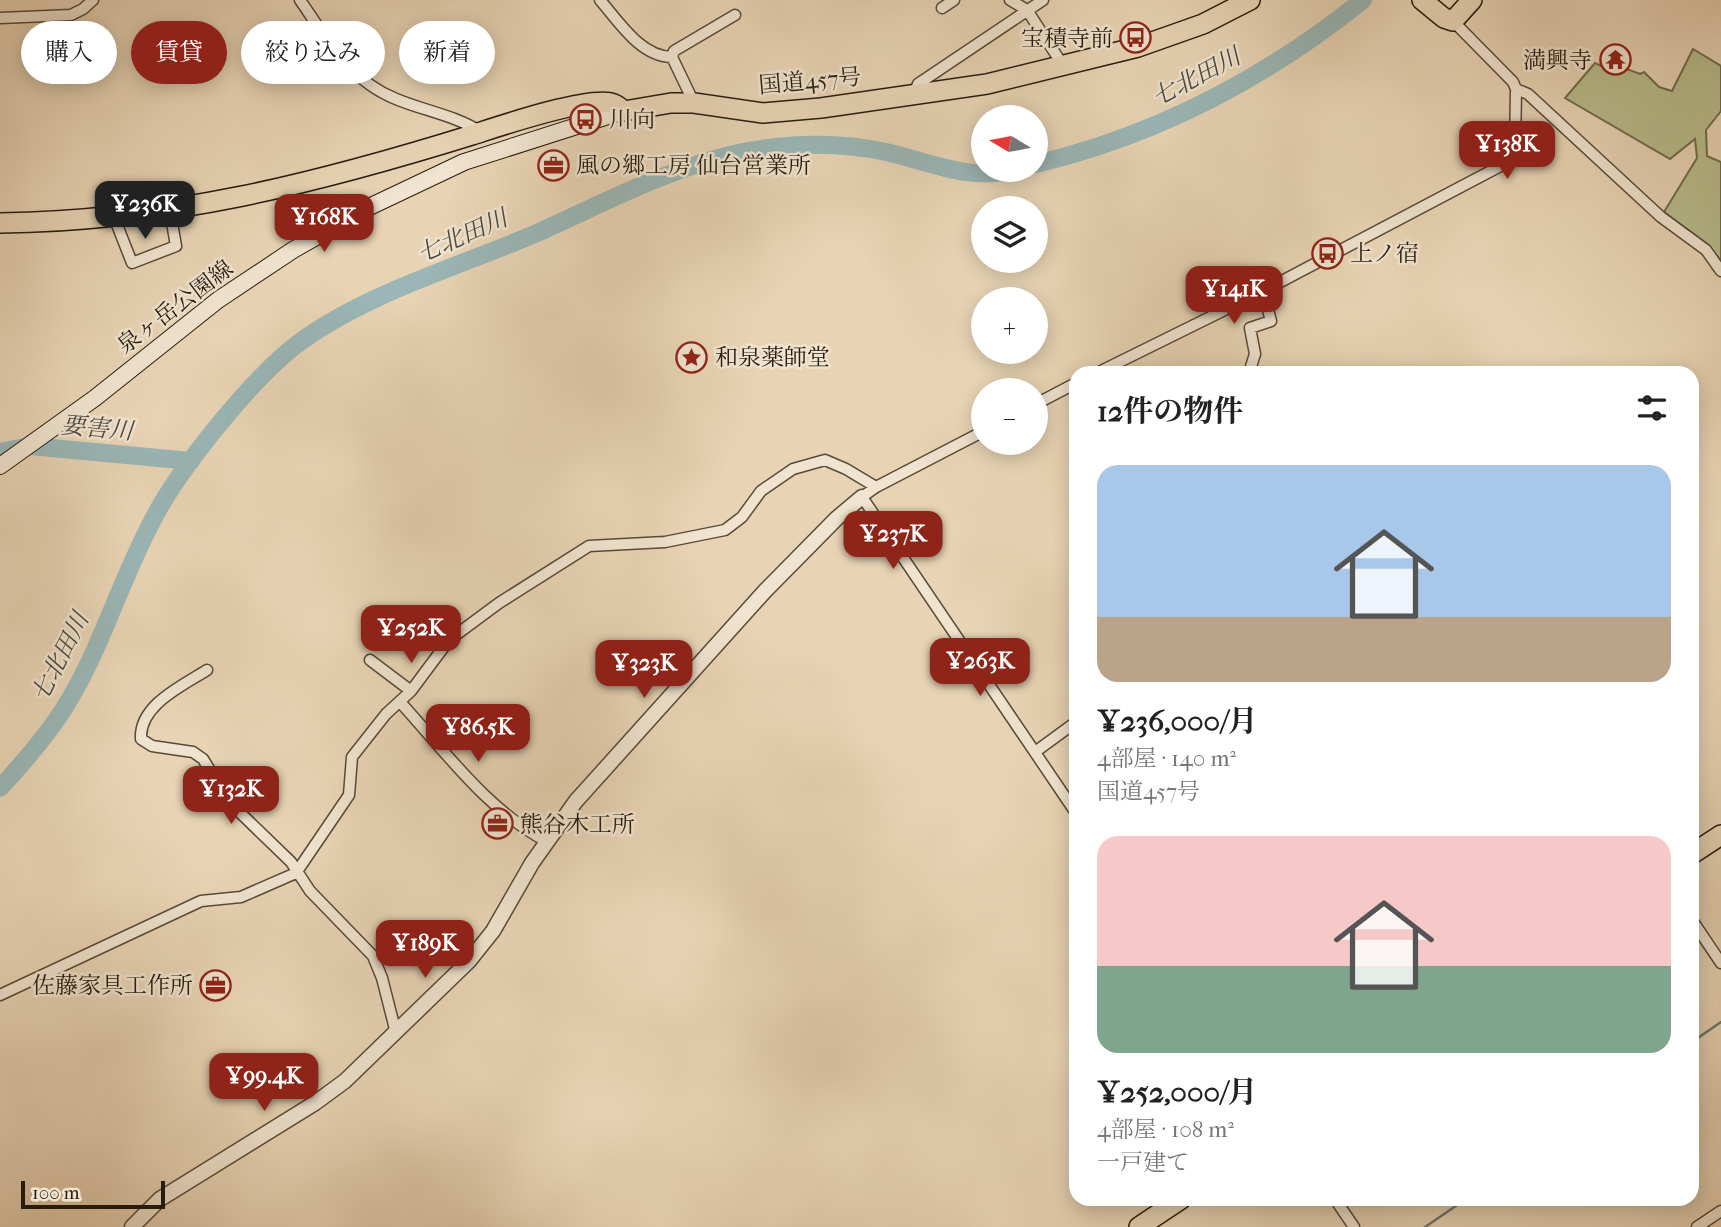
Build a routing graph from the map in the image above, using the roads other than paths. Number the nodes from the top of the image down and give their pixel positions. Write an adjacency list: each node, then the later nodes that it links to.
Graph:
1 (93, 0): 13 (street)
2 (300, 0): 21 (street)
3 (600, 0): 15 (street)
4 (954, 0): 10 (street)
5 (1010, 0): 11 (street)
6 (1043, 0): 11 (street)
7 (1250, 0): 16 (highway, 国道457号)
8 (1422, 0): 14 (highway)
9 (1472, 0): 14 (highway)
10 (942, 8)
11 (1027, 10): 16 (street); 18 (street)
12 (735, 15): 15 (street)
13 (0, 18)
14 (1453, 20): 17 (street)
15 (672, 57): 19 (street)
16 (1064, 67): 18 (highway, 国道457号)
17 (1516, 89): 25 (street); 26 (street)
18 (914, 94): 19 (highway, 国道457号)
19 (694, 103): 20 (highway, 国道457号)
20 (624, 111): 21 (highway, 国道457号); 32 (main road, 泉ヶ岳公園線)
21 (481, 132): 22 (highway, 国道457号)
22 (170, 211): 23 (highway, 国道457号); 23 (street)
23 (114, 217): 24 (highway, 国道457号)
24 (0, 223)
25 (1721, 271)
26 (1263, 291): 27 (street); 28 (street)
27 (1111, 366)
28 (1251, 366)
29 (1069, 387): 30 (street)
30 (1048, 398)
31 (971, 438): 33 (street)
32 (4, 462)
33 (876, 487): 34 (street); 37 (street)
34 (862, 497): 40 (street); 43 (street)
35 (370, 660): 37 (street)
36 (207, 670): 45 (street)
37 (411, 691): 38 (street)
38 (400, 702): 43 (street); 45 (street)
39 (1069, 727): 40 (street)
40 (1035, 752): 41 (street)
41 (1069, 803)
42 (1721, 835): 44 (highway)
43 (546, 841): 49 (street)
44 (1699, 849)
45 (296, 873): 48 (street); 49 (street)
46 (1699, 930): 47 (street)
47 (1721, 962)
48 (0, 995)
49 (396, 1032): 53 (street)
50 (1170, 1206): 54 (highway)
51 (1340, 1206): 55 (street)
52 (1721, 1211): 56 (street)
53 (132, 1227)
54 (1139, 1227)
55 (1354, 1227)
56 (1697, 1227)

